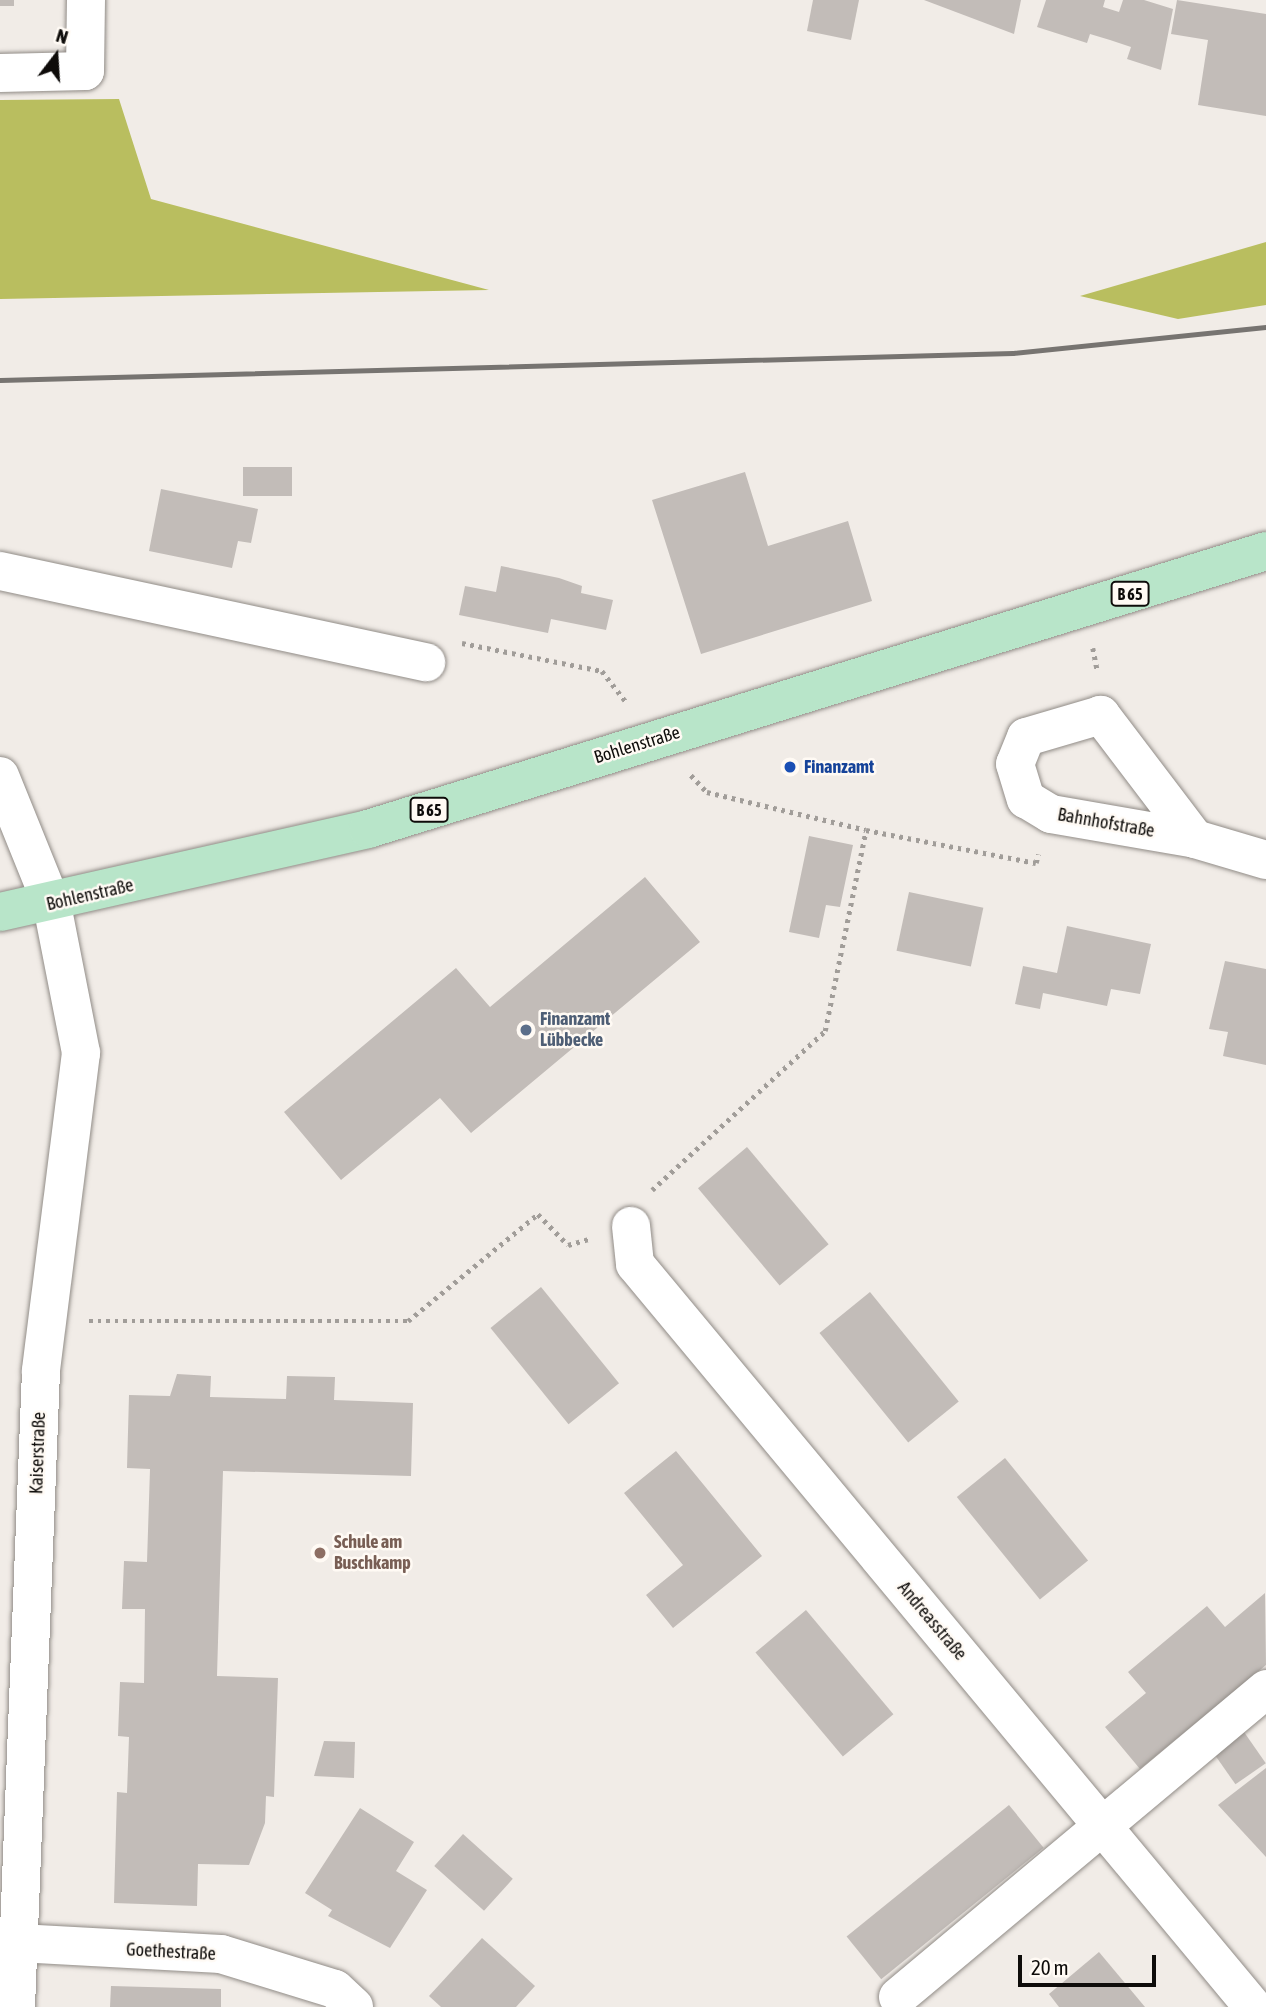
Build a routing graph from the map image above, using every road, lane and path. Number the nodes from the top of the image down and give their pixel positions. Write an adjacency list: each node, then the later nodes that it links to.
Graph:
1 (86, 0): 2 (street)
2 (0, 73)
3 (1266, 551): 5 (main road, Bohlenstraße / B 65)
4 (0, 571): 6 (street)
5 (1084, 610): 7 (path); 8 (main road, Bohlenstraße / B 65)
6 (426, 662): 8 (path)
7 (1101, 715): 10 (street, Bahnhofstraße); 12 (street, Bahnhofstraße)
8 (655, 739): 11 (path); 14 (main road, Bohlenstraße / B 65)
9 (0, 776): 14 (street, Kaiserstraße)
10 (1051, 814): 11 (path); 12 (street, Bahnhofstraße)
11 (866, 830): 16 (path)
12 (1195, 839): 13 (street, Bahnhofstraße)
13 (1266, 860)
14 (52, 905): 15 (main road, Bohlenstraße / B 65); 17 (street, Kaiserstraße)
15 (0, 912)
16 (631, 1226): 17 (path); 19 (street, Andreasstraße)
17 (45, 1321): 20 (street, Kaiserstraße)
18 (1266, 1689): 19 (street)
19 (1102, 1826): 21 (street); 24 (street, Andreasstraße)
20 (9, 1943): 22 (street, Kaiserstraße); 23 (street, Goethestraße)
21 (898, 1997)
22 (16, 2007)
23 (354, 2007)
24 (1253, 2007)

